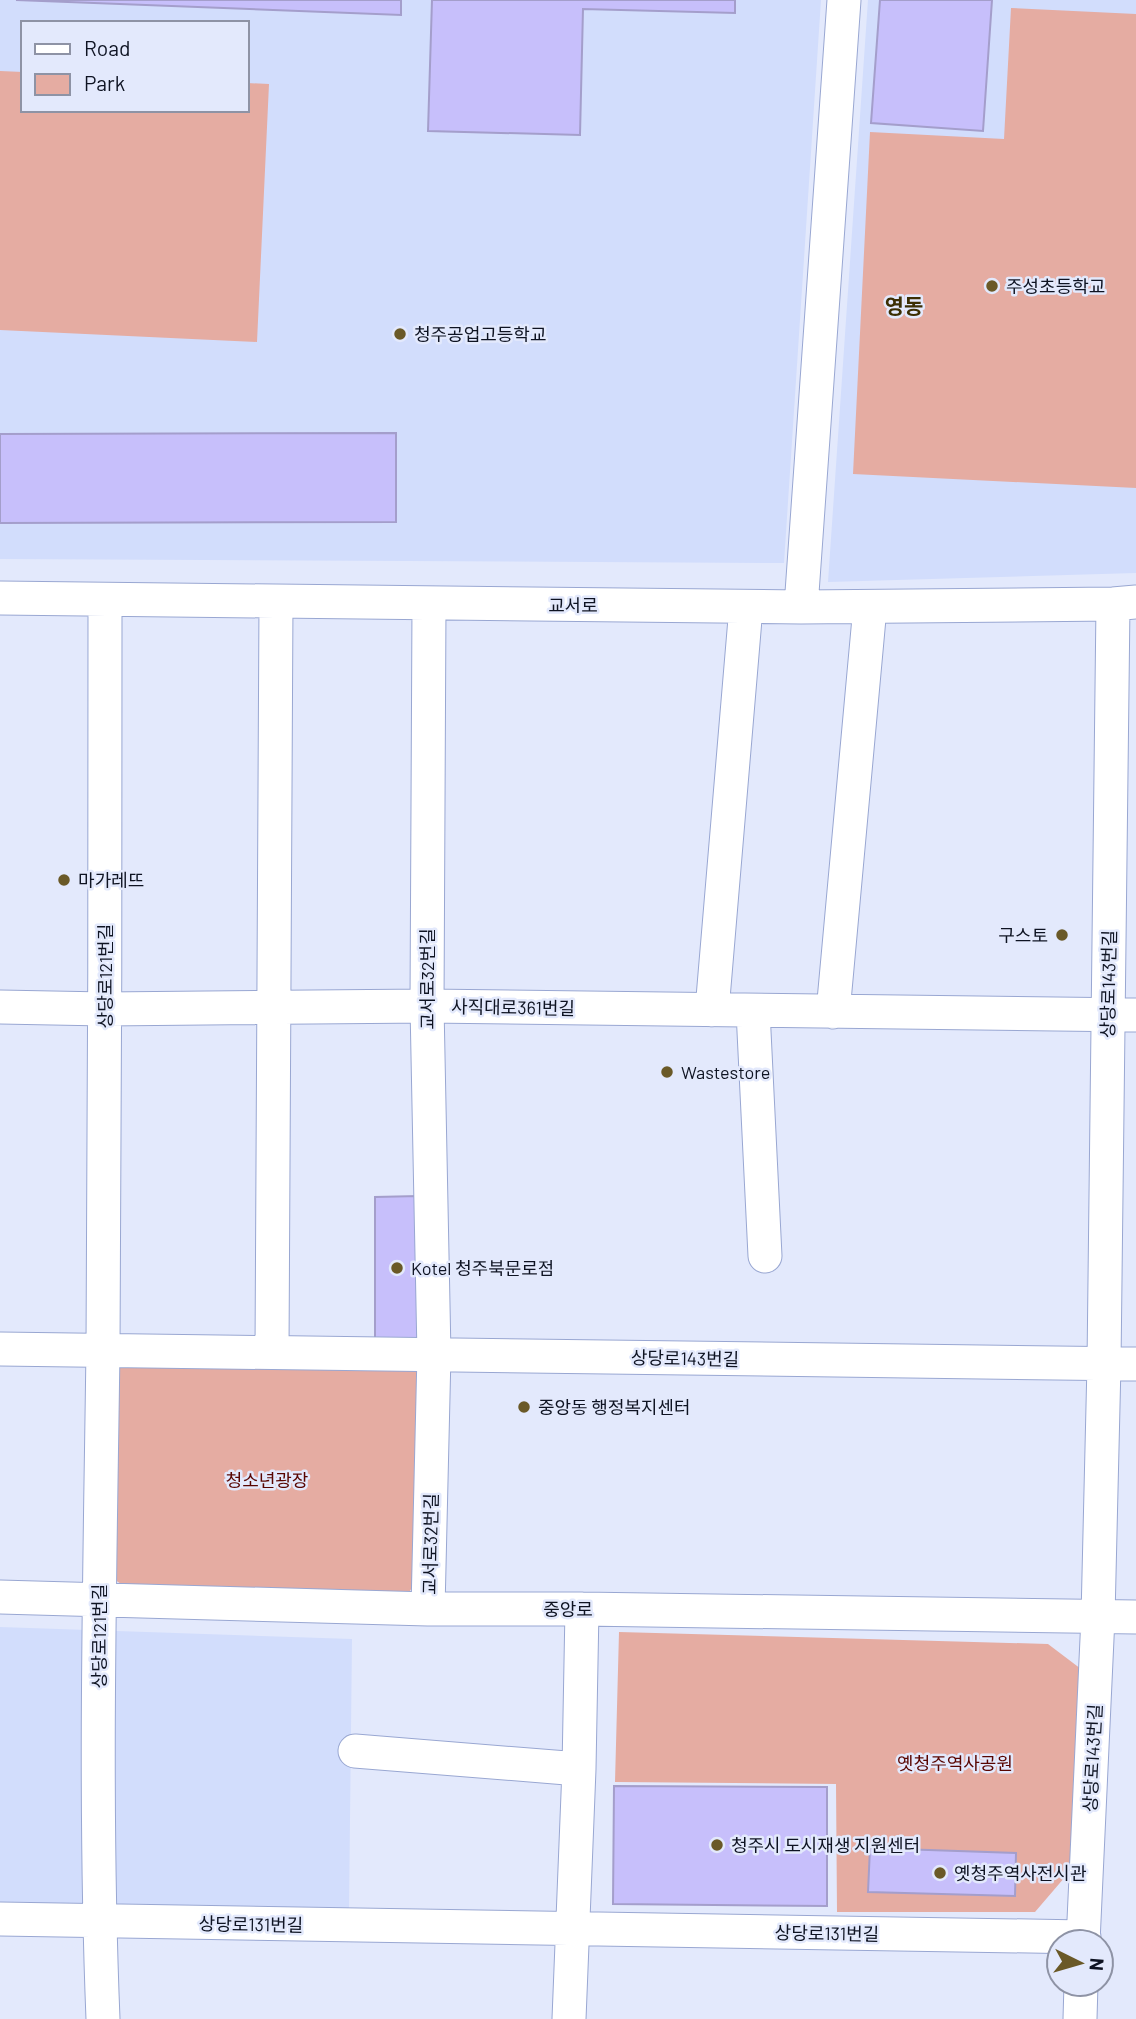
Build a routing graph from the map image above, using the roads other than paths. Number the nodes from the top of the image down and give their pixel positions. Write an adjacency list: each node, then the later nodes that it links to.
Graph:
1 (844, 0): 8 (street)
2 (0, 598): 3 (street, 교서로)
3 (104, 600): 4 (street, 교서로); 13 (street, 상당로121번길)
4 (276, 602): 6 (street, 교서로); 12 (street)
5 (1124, 603): 9 (street, 교서로); 17 (street, 상당로143번길)
6 (429, 604): 7 (street, 교서로); 10 (street, 교서로32번길)
7 (746, 607): 8 (street, 교서로); 14 (street)
8 (801, 607): 9 (street, 교서로)
9 (870, 607): 16 (street)
10 (427, 1006): 12 (street, 사직대로361번길); 14 (street, 사직대로361번길); 22 (street, 교서로32번길)
11 (0, 1007): 13 (street, 사직대로361번길)
12 (274, 1007): 13 (street, 사직대로361번길); 21 (street)
13 (105, 1009): 20 (street, 상당로121번길)
14 (712, 1010): 15 (street, 사직대로361번길)
15 (753, 1011): 16 (street, 사직대로361번길); 18 (street)
16 (833, 1012): 17 (street, 사직대로361번길)
17 (1122, 1015): 23 (street, 상당로143번길)
18 (765, 1256)
19 (0, 1349): 20 (street)
20 (103, 1351): 21 (street); 25 (street, 상당로121번길)
21 (271, 1352): 22 (street)
22 (434, 1354): 23 (street, 상당로143번길); 26 (street, 교서로32번길)
23 (1120, 1364): 28 (street, 상당로143번길)
24 (0, 1597): 25 (street, 중앙로)
25 (99, 1598): 26 (street, 중앙로); 33 (street, 상당로121번길)
26 (428, 1609): 27 (street, 중앙로)
27 (582, 1609): 28 (street, 중앙로); 31 (street)
28 (1098, 1617): 29 (street, 중앙로); 34 (street, 상당로143번길)
29 (1136, 1617)
30 (355, 1751): 31 (street)
31 (579, 1769): 35 (street)
32 (0, 1919): 33 (street)
33 (99, 1922): 35 (street, 상당로131번길); 38 (street, 상당로121번길)
34 (1084, 1928)
35 (571, 1929): 36 (street, 상당로131번길); 39 (street)
36 (1045, 1939)
37 (1081, 1998): 40 (street)
38 (103, 2019)
39 (569, 2019)
40 (1080, 2019)

